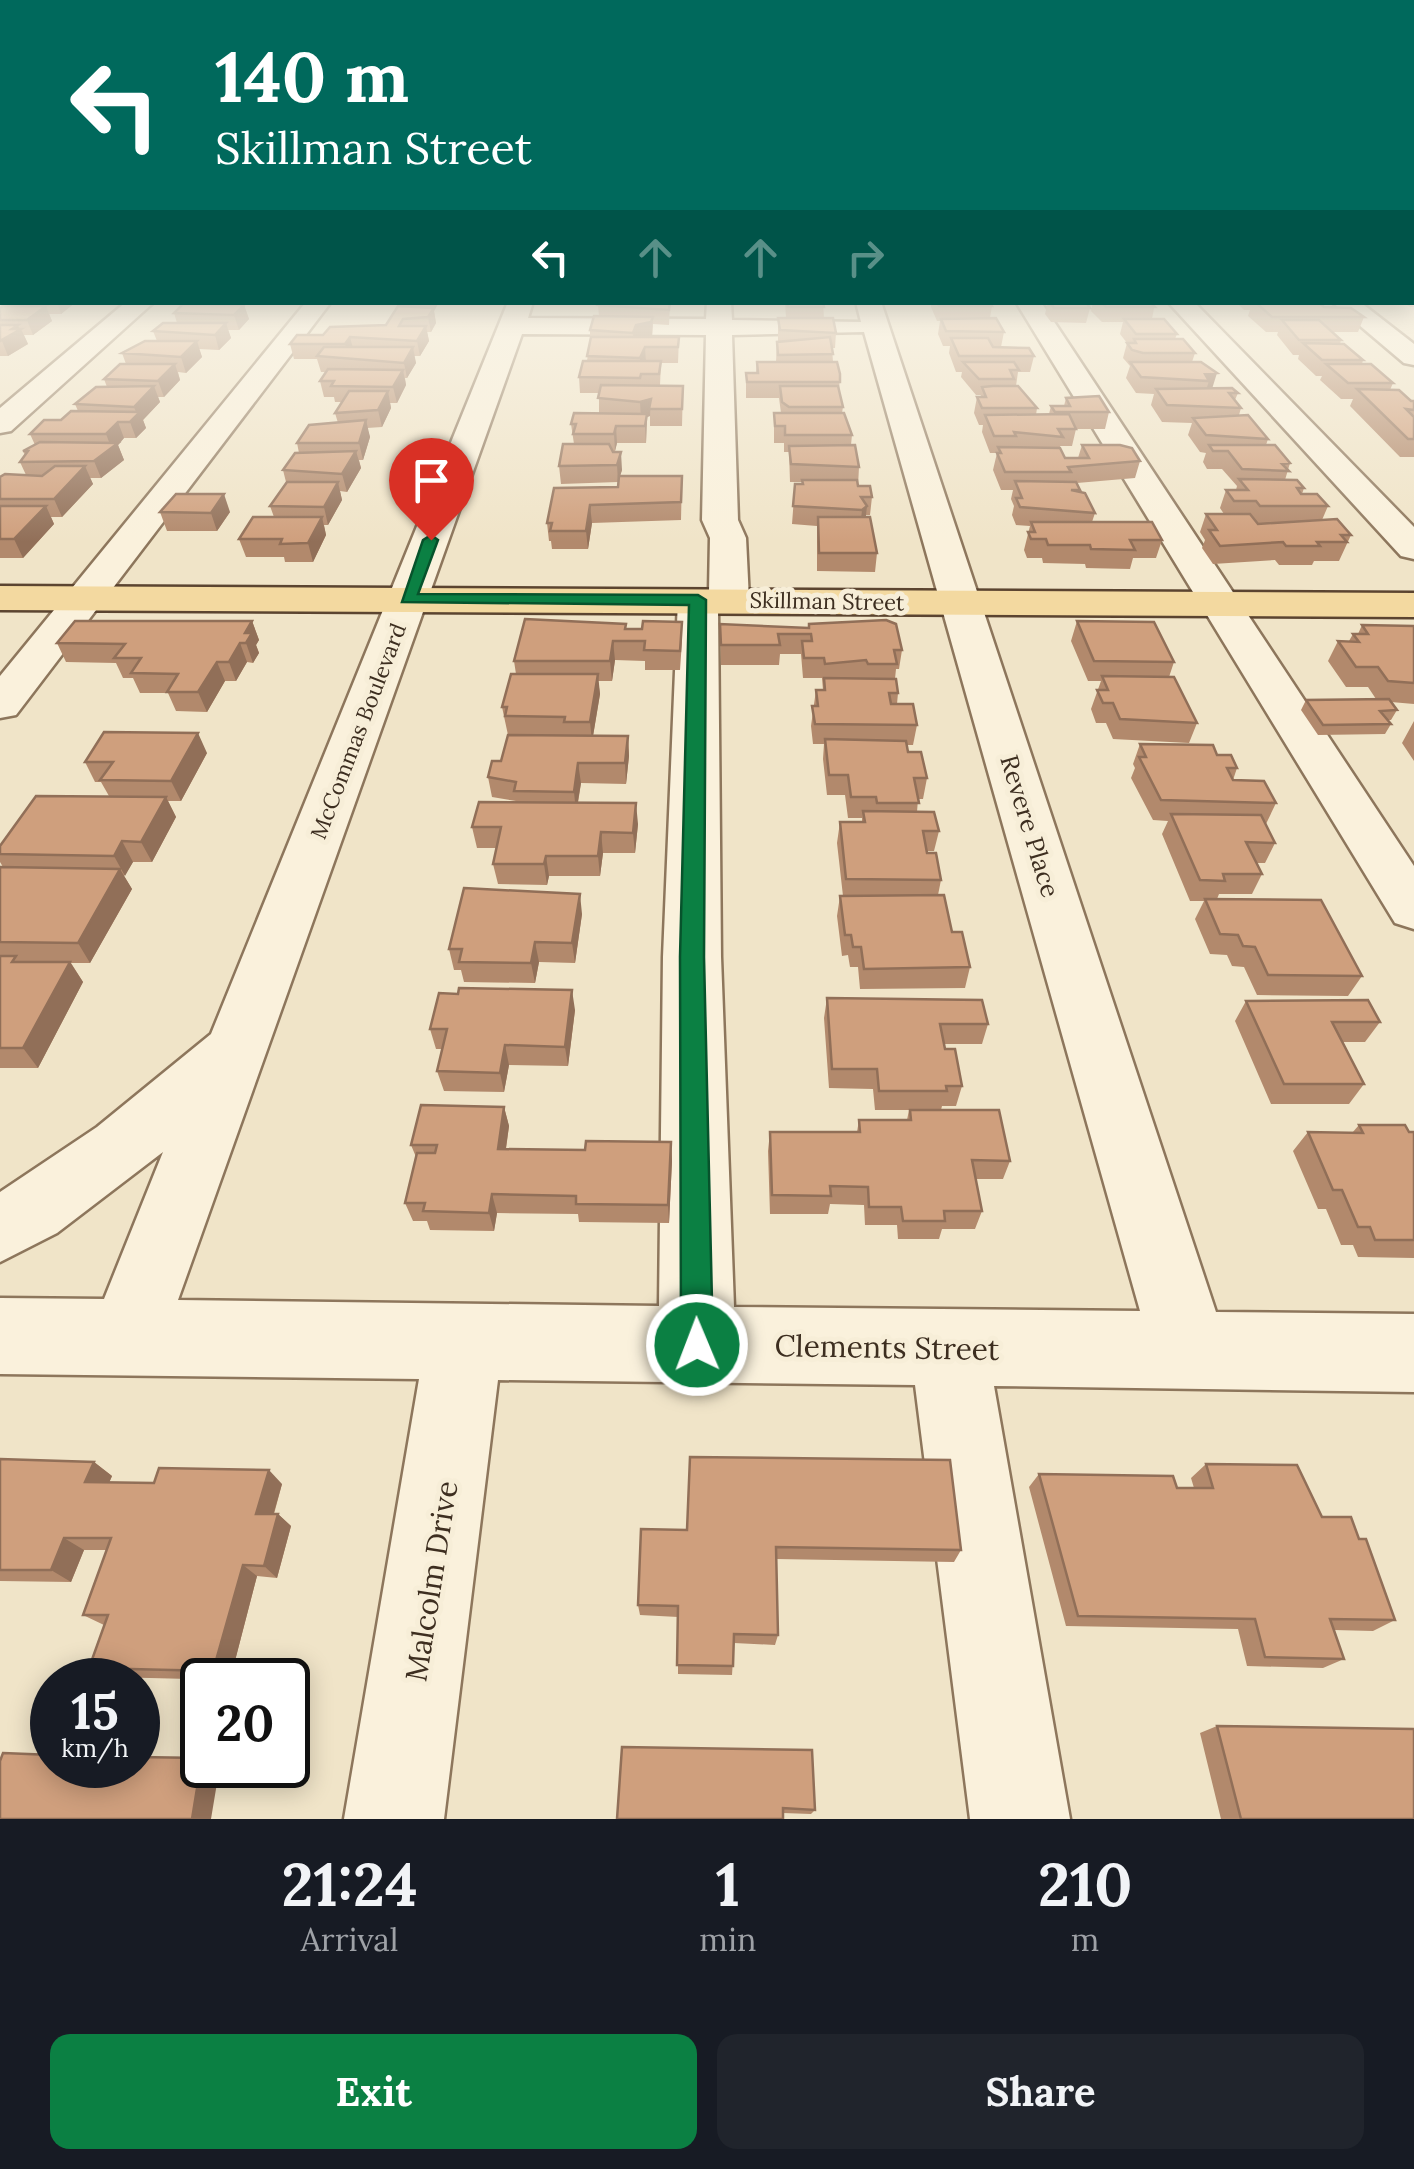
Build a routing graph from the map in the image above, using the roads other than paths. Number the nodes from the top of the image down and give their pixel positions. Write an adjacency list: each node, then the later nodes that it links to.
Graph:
1 (61, 372): 8 (street)
2 (264, 372): 11 (street)
3 (495, 372): 12 (street, McCommas Boulevard)
4 (719, 372): 13 (street)
5 (890, 372): 14 (street, Revere Place)
6 (1072, 372): 15 (street)
7 (1246, 372): 9 (street)
8 (0, 424)
9 (1414, 548)
10 (0, 598): 11 (main road, Skillman Street)
11 (85, 598): 12 (main road, Skillman Street); 17 (street)
12 (408, 599): 13 (main road, Skillman Street); 19 (street, McCommas Boulevard)
13 (713, 600): 14 (main road, Skillman Street); 24 (street)
14 (962, 602): 15 (main road, Skillman Street); 26 (street, Revere Place)
15 (1220, 605): 16 (main road, Skillman Street); 18 (street)
16 (1414, 605)
17 (0, 705)
18 (1414, 910)
19 (237, 1048): 20 (street, McCommas Boulevard); 22 (street, McCommas Boulevard)
20 (0, 1229)
21 (0, 1336): 22 (street, Clements Street)
22 (126, 1338): 23 (street, Clements Street)
23 (464, 1342): 24 (street, Clements Street); 28 (street, Malcolm Drive)
24 (697, 1345): 25 (street, Clements Street)
25 (950, 1348): 26 (street, Clements Street); 29 (street)
26 (1190, 1351): 27 (street, Clements Street)
27 (1413, 1355)
28 (394, 1819)
29 (1020, 1819)

